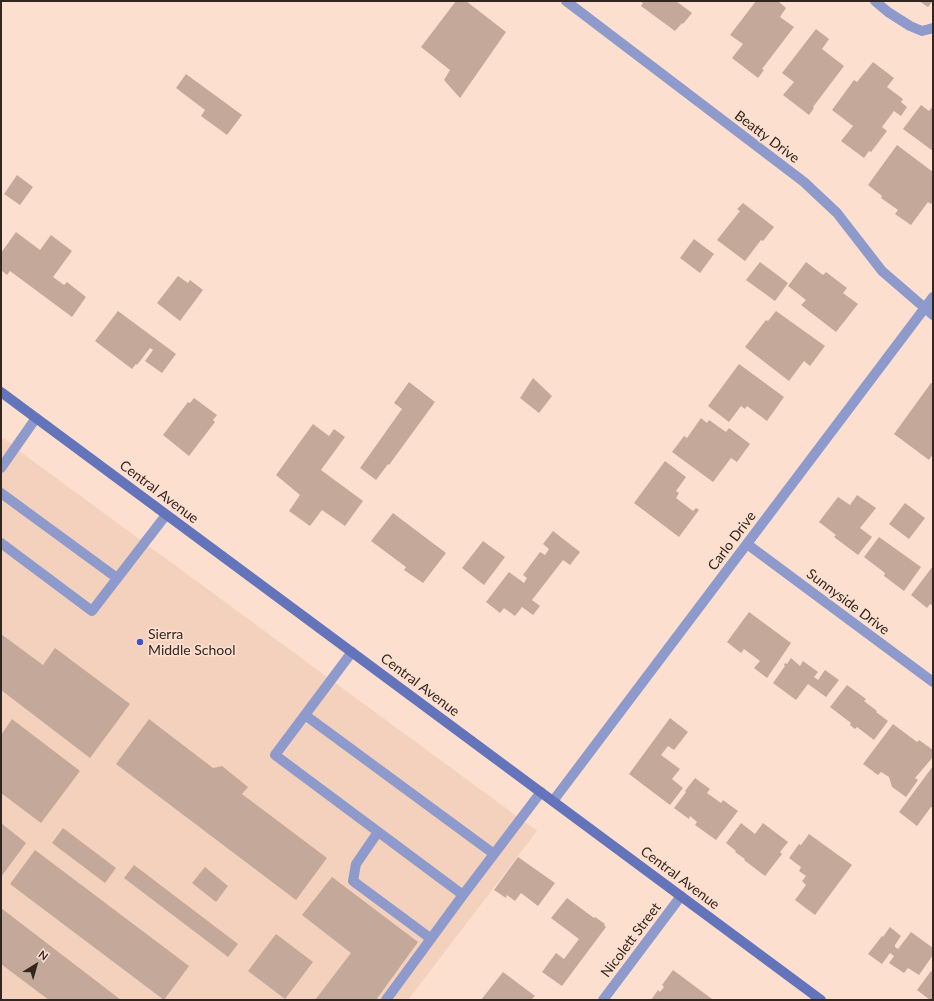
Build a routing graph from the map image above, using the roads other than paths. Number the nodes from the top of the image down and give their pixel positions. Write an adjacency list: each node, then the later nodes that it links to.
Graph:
1 (566, 1): 5 (street, Beatty Drive)
2 (875, 1): 3 (street)
3 (933, 28)
4 (933, 297): 5 (street, Carlo Drive)
5 (924, 309): 6 (street, Beatty Drive); 13 (street, Carlo Drive)
6 (933, 315)
7 (1, 392): 8 (main road, Central Avenue)
8 (36, 418): 9 (street); 11 (main road, Central Avenue)
9 (1, 468)
10 (1, 493): 14 (street)
11 (166, 515): 14 (street); 15 (main road, Central Avenue)
12 (1, 543): 14 (street)
13 (747, 544): 16 (street, Sunnyside Drive); 19 (street, Carlo Drive)
14 (117, 578)
15 (352, 652): 17 (street); 18 (main road, Central Avenue)
16 (933, 682)
17 (305, 715): 20 (street); 21 (street)
18 (541, 792): 19 (main road, Central Avenue); 21 (street)
19 (553, 801): 23 (main road, Central Avenue)
20 (378, 832): 22 (street); 24 (street)
21 (494, 854): 22 (street)
22 (463, 895): 24 (street)
23 (681, 896): 26 (street, Nicolett Street); 27 (main road, Central Avenue)
24 (430, 938): 25 (street)
25 (386, 1000)
26 (603, 1000)
27 (821, 1000)

